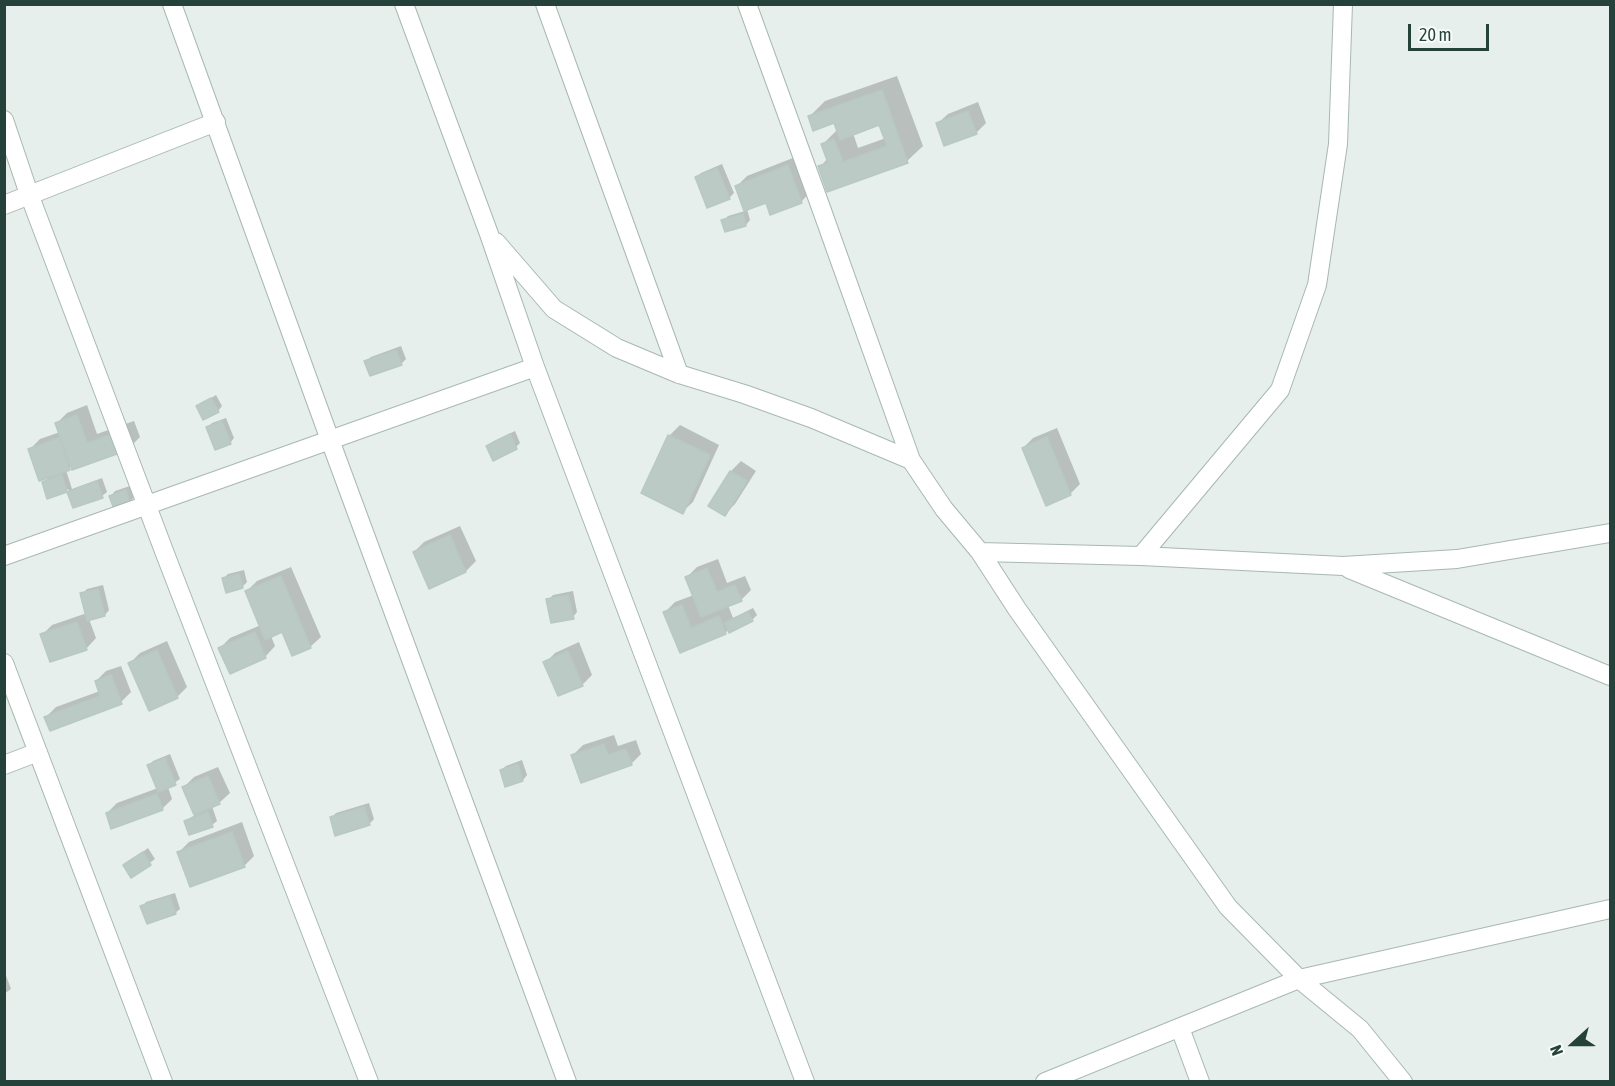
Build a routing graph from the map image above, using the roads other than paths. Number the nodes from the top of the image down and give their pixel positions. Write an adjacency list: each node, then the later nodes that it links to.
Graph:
1 (172, 4): 7 (street)
2 (404, 4): 10 (street)
3 (545, 4): 12 (street)
4 (747, 4): 14 (street)
5 (1343, 4): 19 (street)
6 (4, 120): 8 (street)
7 (216, 122): 8 (street); 13 (street)
8 (30, 194): 9 (street); 15 (street)
9 (4, 205)
10 (489, 234): 11 (street); 12 (street)
11 (535, 367): 13 (street); 31 (street)
12 (679, 374): 14 (street)
13 (330, 440): 15 (street); 30 (street)
14 (911, 460): 17 (street)
15 (147, 505): 18 (street); 29 (street)
16 (1611, 533): 20 (street)
17 (980, 552): 19 (street); 26 (street)
18 (4, 556)
19 (1141, 556): 20 (street)
20 (1343, 566): 22 (street)
21 (4, 663): 23 (street)
22 (1611, 676)
23 (38, 752): 24 (street); 28 (street)
24 (4, 765)
25 (1611, 909): 26 (street)
26 (1299, 979): 27 (street); 34 (street)
27 (1180, 1028): 32 (street); 33 (street)
28 (163, 1082)
29 (369, 1082)
30 (567, 1082)
31 (805, 1082)
32 (1045, 1082)
33 (1200, 1082)
34 (1403, 1082)

